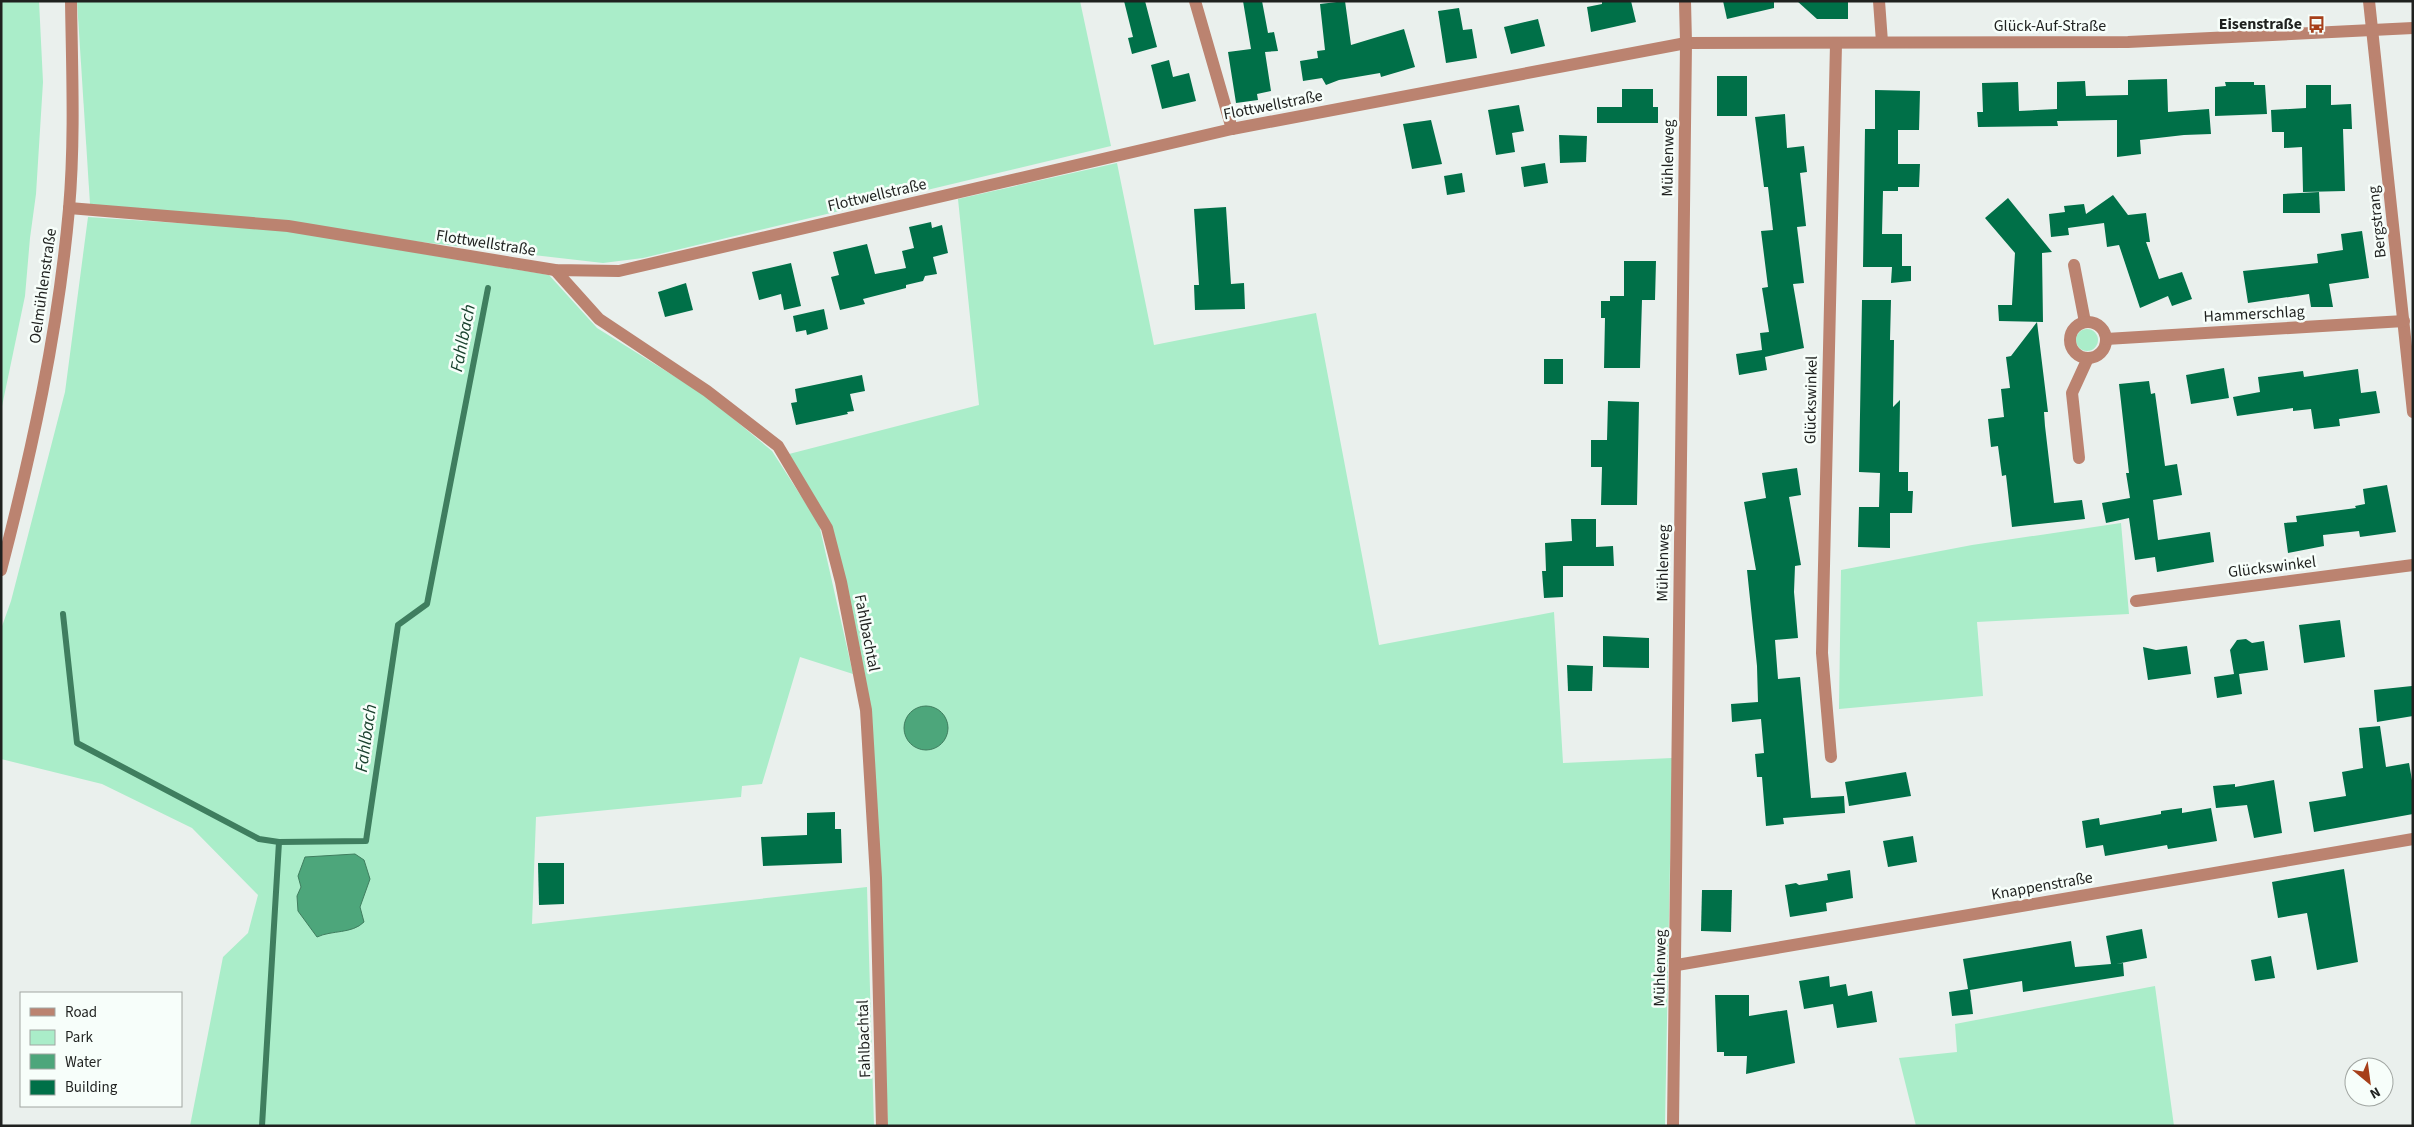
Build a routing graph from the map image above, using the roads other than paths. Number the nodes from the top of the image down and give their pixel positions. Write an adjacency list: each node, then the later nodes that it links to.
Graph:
1 (71, 1): 12 (street, Oelmühlenstraße)
2 (1195, 1): 11 (street)
3 (1684, 1): 9 (street, Mühlenweg)
4 (1879, 1): 8 (street)
5 (2369, 1): 7 (street)
6 (2413, 28): 7 (street, Glück-Auf-Straße)
7 (2374, 29): 8 (street, Glück-Auf-Straße); 15 (street, Bergstrang)
8 (1882, 42): 10 (street, Glück-Auf-Straße)
9 (1686, 43): 10 (street, Glück-Auf-Straße); 11 (street, Flottwellstraße); 26 (street, Mühlenweg)
10 (1836, 44): 24 (street, Glückswinkel)
11 (1232, 129): 14 (street, Flottwellstraße)
12 (69, 208): 14 (street, Flottwellstraße); 22 (street, Oelmühlenstraße)
13 (2074, 265): 16 (street)
14 (555, 270): 27 (street, Fahlbachtal)
15 (2404, 321): 17 (street, Hammerschlag); 19 (street, Bergstrang)
16 (2085, 322): 17 (street); 18 (street)
17 (2106, 338): 18 (street)
18 (2088, 358): 20 (street)
19 (2413, 412)
20 (2079, 458)
21 (2413, 565): 23 (street, Glückswinkel)
22 (1, 570)
23 (2136, 601)
24 (1831, 757)
25 (2413, 839): 26 (street, Knappenstraße)
26 (1676, 965): 28 (street, Mühlenweg)
27 (882, 1126)
28 (1673, 1126)

